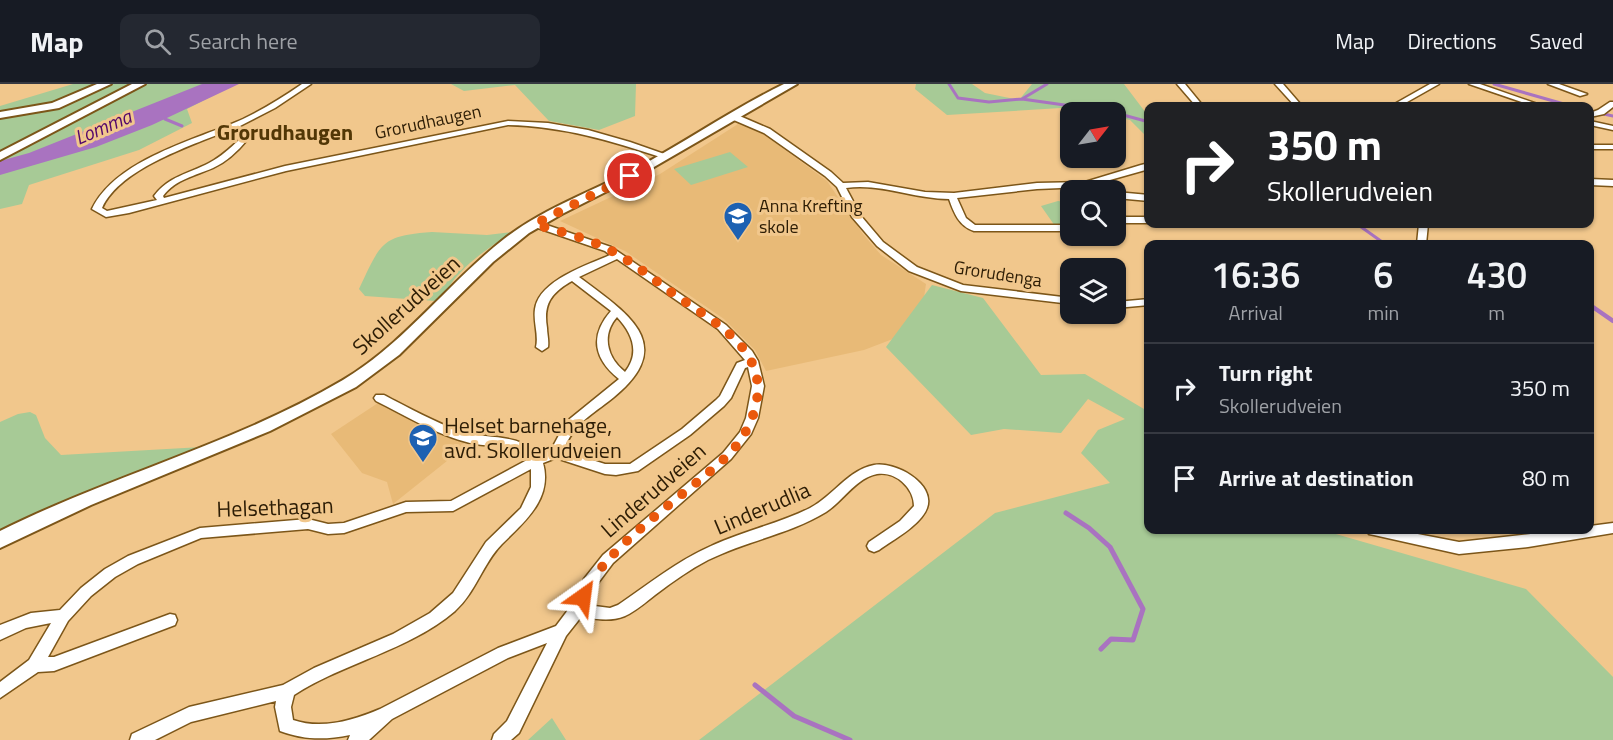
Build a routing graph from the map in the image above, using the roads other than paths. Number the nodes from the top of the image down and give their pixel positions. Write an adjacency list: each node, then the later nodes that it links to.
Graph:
1 (106, 84): 19 (street)
2 (140, 84): 17 (street)
3 (150, 84): 17 (street)
4 (307, 84): 22 (street, Grorudhaugen)
5 (792, 84): 20 (street, Skollerudveien)
6 (1181, 84): 12 (street)
7 (1279, 84): 13 (street)
8 (1436, 84): 14 (street)
9 (1473, 84): 15 (street)
10 (1552, 84): 11 (street)
11 (1583, 94)
12 (1197, 102)
13 (1295, 102)
14 (1402, 102)
15 (1527, 102)
16 (1613, 104): 18 (street)
17 (94, 107): 27 (street)
18 (1594, 114)
19 (0, 116)
20 (732, 116): 26 (street, Skollerudveien); 32 (street, Grorudenga)
21 (1594, 124): 23 (street)
22 (236, 125): 37 (street); 37 (street, Grorudhaugen)
23 (1613, 128)
24 (1594, 147): 25 (street)
25 (1613, 147)
26 (666, 156): 37 (street, Grorudhaugen); 40 (street, Skollerudveien)
27 (0, 157)
28 (1144, 167): 29 (street)
29 (1101, 180)
30 (1594, 182): 31 (street)
31 (1613, 183)
32 (841, 186): 34 (street); 44 (street, Grorudenga)
33 (1060, 187): 34 (street)
34 (952, 196): 41 (street)
35 (1126, 196): 36 (street)
36 (1144, 198)
37 (162, 201)
38 (1126, 220): 39 (street)
39 (1144, 220)
40 (535, 224): 42 (street, Linderudveien); 58 (street, Skollerudveien)
41 (1060, 228)
42 (618, 255): 43 (street); 49 (street, Linderudveien)
43 (573, 277): 47 (street); 48 (street)
44 (1060, 300)
45 (1144, 302): 46 (street)
46 (1126, 304)
47 (616, 312): 50 (street); 50 (street)
48 (542, 347)
49 (752, 361): 52 (street, Linderudveien); 60 (street, Linderudveien)
50 (626, 379): 52 (street)
51 (380, 398): 53 (street)
52 (556, 453): 53 (street)
53 (536, 461): 61 (street, Helsethagan); 67 (street)
54 (1613, 528): 55 (street)
55 (1594, 531)
56 (1393, 534): 57 (street)
57 (1574, 534)
58 (0, 540)
59 (873, 546): 60 (street, Linderudlia)
60 (577, 610): 63 (street, Linderudveien)
61 (63, 616): 64 (street); 65 (street, Helsethagan)
62 (170, 620): 65 (street, Helsethagan)
63 (561, 631): 68 (street); 71 (street, Linderudveien)
64 (0, 633)
65 (35, 665): 66 (street, Helsethagan)
66 (0, 691)
67 (287, 691): 68 (street); 69 (street)
68 (386, 714): 70 (street)
69 (138, 740)
70 (356, 740)
71 (501, 740)

